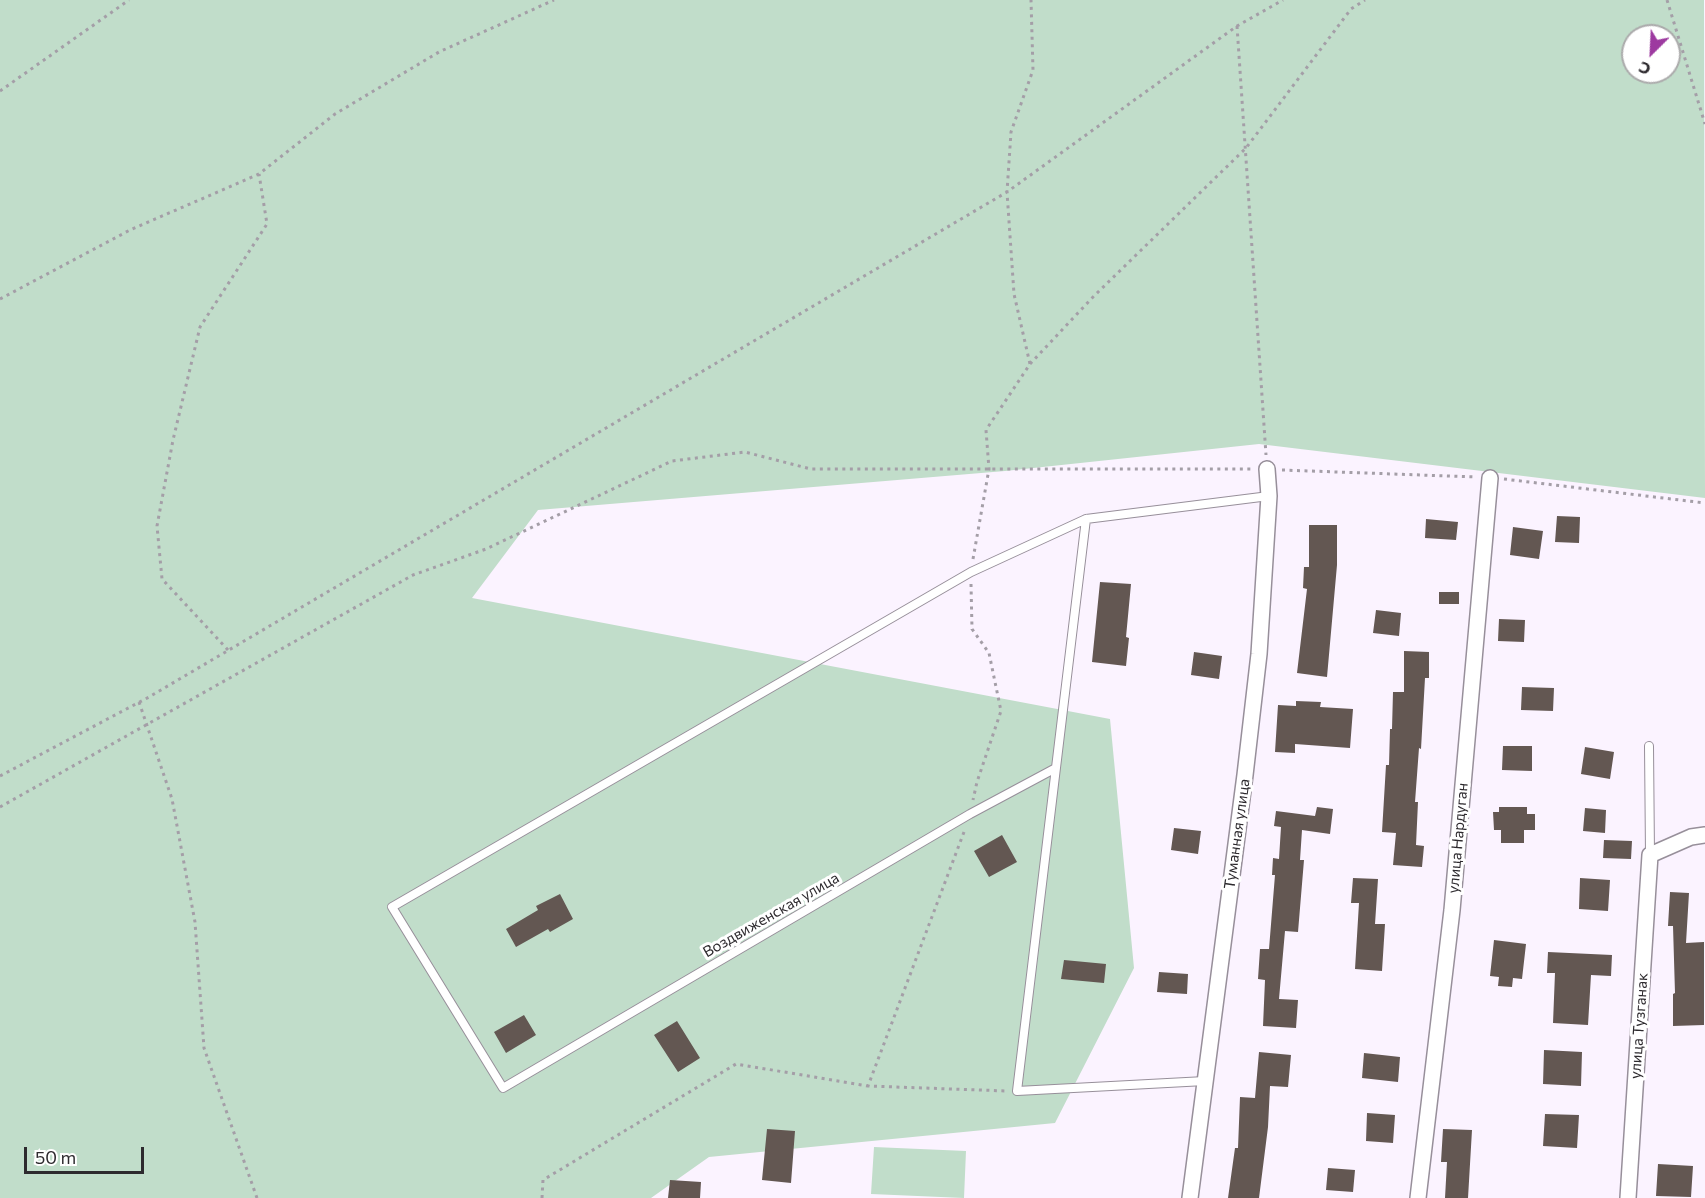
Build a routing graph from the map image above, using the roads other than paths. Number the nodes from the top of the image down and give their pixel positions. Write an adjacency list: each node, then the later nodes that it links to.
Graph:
1 (1267, 469): 3 (street, Туманная улица)
2 (1490, 478): 11 (street, улица Нардуган)
3 (1269, 496): 4 (lane); 9 (street, Туманная улица)
4 (1086, 519): 6 (lane); 6 (lane, Воздвиженская улица)
5 (1649, 746): 8 (lane)
6 (1054, 769): 9 (lane)
7 (1705, 835): 8 (street)
8 (1650, 855): 12 (street, улица Тузганак)
9 (1205, 1081): 10 (street, Туманная улица)
10 (1190, 1198)
11 (1418, 1198)
12 (1628, 1198)

